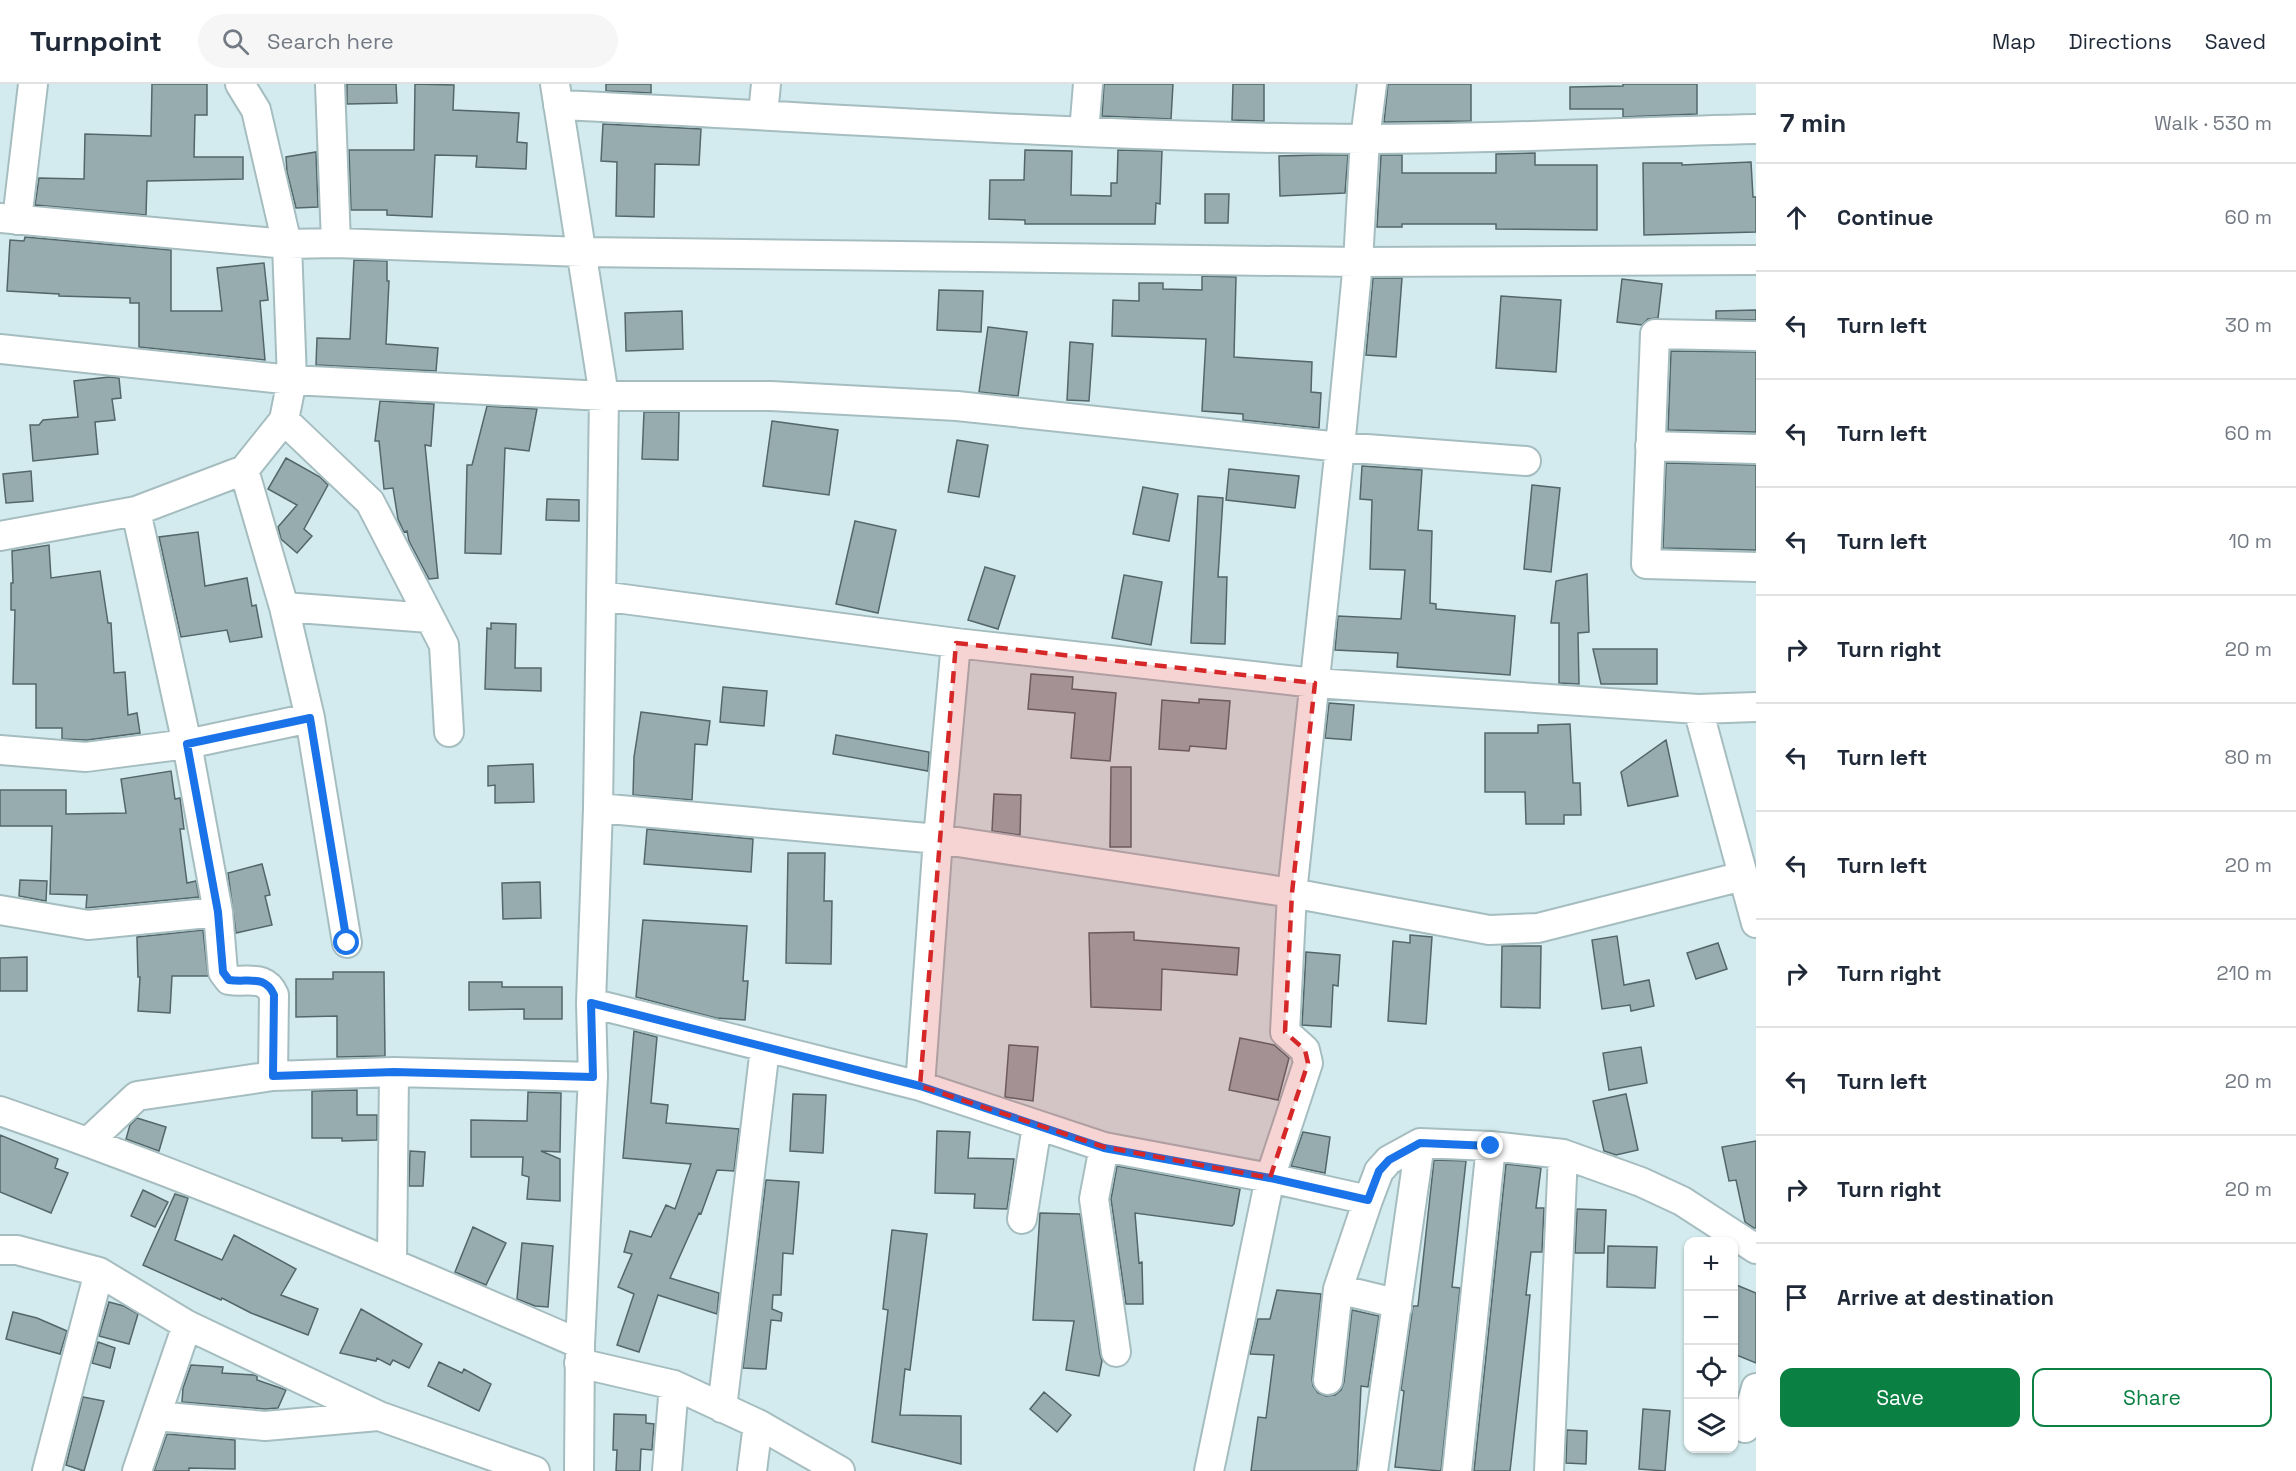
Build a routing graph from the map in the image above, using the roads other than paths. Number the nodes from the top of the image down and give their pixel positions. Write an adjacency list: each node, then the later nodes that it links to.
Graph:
1 (33, 84): 12 (street)
2 (240, 84): 14 (street)
3 (330, 84): 13 (street)
4 (766, 84): 8 (street)
5 (1088, 84): 10 (street)
6 (1372, 84): 11 (street)
7 (556, 95): 8 (street); 15 (street)
8 (763, 114): 10 (street)
9 (1756, 129): 11 (street)
10 (1084, 132): 11 (street)
11 (1365, 139): 17 (street)
12 (8, 219): 14 (street)
13 (336, 243): 14 (street); 15 (street)
14 (287, 244): 20 (street)
15 (582, 252): 17 (street); 21 (street)
16 (1756, 260): 17 (street)
17 (1358, 262): 24 (street)
18 (1756, 336): 23 (street)
19 (0, 349): 20 (street)
20 (292, 380): 21 (street); 22 (street)
21 (604, 396): 24 (street); 31 (street)
22 (284, 420): 27 (street); 33 (street)
23 (1650, 446): 25 (street); 30 (street)
24 (1340, 447): 26 (street); 35 (street)
25 (1756, 449)
26 (1526, 461)
27 (244, 470): 28 (street); 32 (street)
28 (136, 512): 29 (street); 40 (street)
29 (0, 536)
30 (1756, 567)
31 (601, 596): 34 (street); 42 (street)
32 (284, 608): 33 (street); 38 (street)
33 (430, 618): 39 (street)
34 (956, 643): 35 (street); 43 (street)
35 (1315, 683): 37 (street); 45 (street)
36 (1756, 707): 37 (street)
37 (1698, 709): 44 (street)
38 (310, 718): 40 (street); 49 (street)
39 (449, 732)
40 (187, 744): 41 (street); 47 (street)
41 (0, 750)
42 (598, 808): 43 (street); 50 (street)
43 (938, 839): 45 (street); 55 (street)
44 (1743, 876): 45 (street); 48 (street)
45 (1292, 893): 63 (street)
46 (0, 910): 47 (street)
47 (218, 912): 53 (street)
48 (1756, 923)
49 (347, 943)
50 (591, 1003): 51 (street); 54 (street)
51 (765, 1048): 55 (street); 78 (street)
52 (394, 1072): 53 (street); 54 (street); 68 (street)
53 (273, 1076): 58 (street)
54 (593, 1077): 74 (street)
55 (920, 1086): 57 (street)
56 (0, 1111): 58 (street)
57 (1037, 1126): 61 (street); 65 (street)
58 (89, 1141): 68 (street)
59 (1420, 1143): 60 (street); 64 (street); 71 (street)
60 (1491, 1146): 62 (street); 92 (street)
61 (1104, 1148): 63 (street); 73 (street)
62 (1563, 1154): 66 (street); 93 (street)
63 (1270, 1178): 64 (street); 90 (street)
64 (1368, 1200): 70 (street)
65 (1022, 1219)
66 (1756, 1249)
67 (0, 1250): 69 (street)
68 (392, 1262): 74 (street)
69 (99, 1272): 72 (street); 83 (street)
70 (1338, 1289): 71 (street); 75 (street)
71 (1397, 1308): 91 (street)
72 (187, 1325): 79 (street); 80 (street)
73 (1116, 1352)
74 (580, 1353): 76 (street); 86 (street)
75 (1328, 1380)
76 (674, 1385): 78 (street); 87 (street)
77 (1756, 1388): 82 (street)
78 (722, 1408): 81 (street)
79 (156, 1416): 80 (street); 84 (street)
80 (379, 1416): 85 (street)
81 (758, 1424): 88 (street); 89 (street)
82 (1745, 1428)
83 (47, 1471)
84 (137, 1471)
85 (535, 1471)
86 (579, 1471)
87 (667, 1471)
88 (752, 1471)
89 (840, 1471)
90 (1209, 1471)
91 (1373, 1471)
92 (1457, 1471)
93 (1550, 1471)

